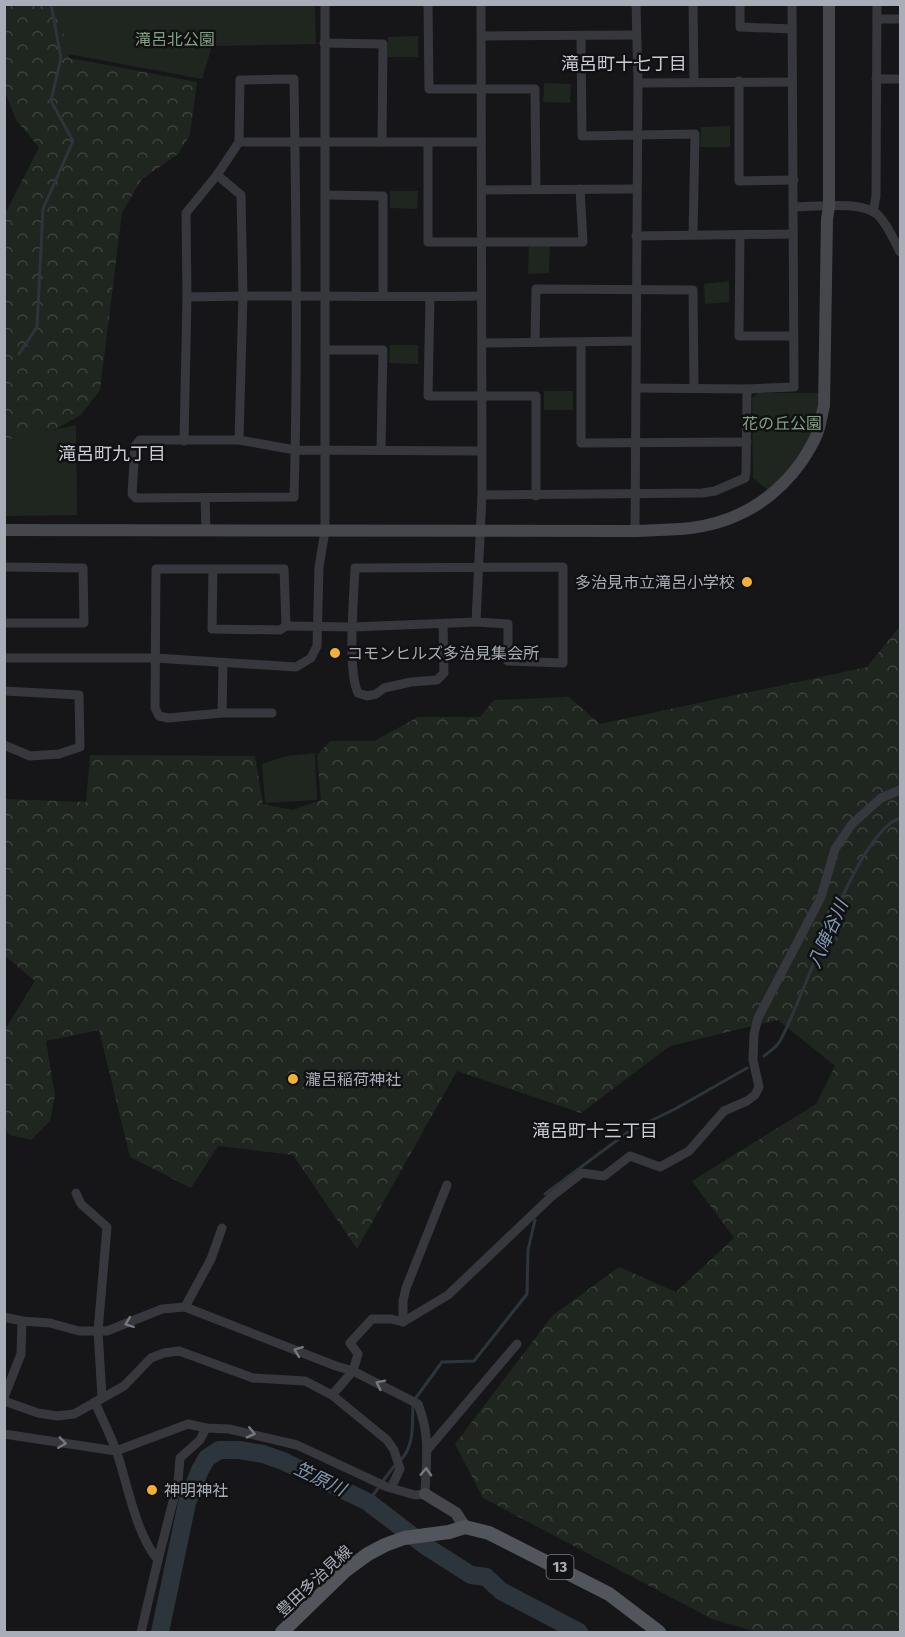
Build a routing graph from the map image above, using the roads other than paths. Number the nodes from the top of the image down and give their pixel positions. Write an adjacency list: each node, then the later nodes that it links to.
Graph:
1 (325, 4): 16 (street)
2 (428, 4): 23 (street)
3 (481, 4): 14 (street)
4 (636, 4): 13 (street)
5 (693, 4): 19 (street)
6 (740, 4): 12 (street)
7 (792, 4): 12 (street)
8 (829, 4): 39 (street)
9 (878, 4): 10 (street)
10 (877, 19): 11 (street); 17 (street)
11 (900, 19)
12 (792, 29): 21 (street)
13 (635, 35): 15 (street); 22 (street)
14 (482, 36): 15 (street); 23 (street)
15 (581, 36): 24 (street)
16 (324, 44): 26 (street); 30 (street)
17 (876, 79): 18 (street); 40 (street)
18 (900, 79)
19 (693, 81): 20 (street); 22 (street)
20 (740, 81): 21 (street); 32 (street)
21 (792, 82): 32 (street)
22 (638, 83): 24 (street)
23 (483, 90): 28 (street); 33 (street)
24 (637, 135): 35 (street); 42 (street)
25 (239, 142): 29 (street); 29 (street); 31 (street)
26 (382, 142): 27 (street); 30 (street)
27 (428, 142): 28 (street); 45 (street)
28 (481, 142): 36 (street)
29 (295, 143): 30 (street); 49 (street)
30 (326, 143): 37 (street)
31 (217, 175): 48 (street); 52 (street)
32 (794, 180): 38 (street)
33 (536, 189): 34 (street); 36 (street)
34 (580, 189): 35 (street); 45 (street)
35 (636, 189): 43 (street)
36 (483, 190): 45 (street)
37 (325, 195): 50 (street); 53 (street)
38 (794, 207): 39 (street); 41 (street)
39 (829, 207): 40 (street); 81 (street)
40 (873, 212): 46 (street)
41 (793, 234): 44 (street); 55 (street)
42 (693, 235): 43 (street); 44 (street)
43 (636, 236): 47 (street)
44 (740, 236): 55 (street)
45 (482, 243): 51 (street)
46 (900, 252)
47 (636, 288): 56 (street); 57 (street); 61 (street)
48 (243, 295): 49 (street); 52 (street); 65 (street)
49 (297, 296): 53 (street); 69 (street)
50 (383, 296): 53 (street); 54 (street)
51 (481, 296): 54 (street); 58 (street)
52 (187, 297): 66 (street)
53 (325, 297): 60 (street)
54 (430, 297): 64 (street)
55 (793, 336): 63 (street)
56 (636, 341): 59 (street); 62 (street)
57 (535, 342): 58 (street); 59 (street)
58 (482, 343): 64 (street)
59 (581, 343): 67 (street)
60 (325, 350): 70 (street); 71 (street)
61 (694, 387): 62 (street); 63 (street)
62 (636, 388): 67 (street)
63 (747, 389): 68 (street)
64 (483, 397): 72 (street); 75 (street)
65 (239, 440): 66 (street); 69 (street)
66 (184, 441): 76 (street)
67 (637, 441): 68 (street); 74 (street)
68 (747, 442): 74 (street)
69 (295, 450): 70 (street); 76 (street)
70 (325, 450): 71 (street); 79 (street)
71 (381, 450): 72 (street)
72 (481, 451): 73 (street)
73 (482, 495): 75 (street); 80 (street)
74 (636, 495): 75 (street); 81 (street)
75 (536, 496)
76 (205, 498): 78 (street)
77 (4, 530): 78 (street)
78 (206, 530): 79 (street)
79 (325, 531): 80 (street); 89 (street)
80 (482, 531): 81 (street); 83 (street)
81 (635, 531)
82 (4, 567): 86 (street)
83 (477, 567): 85 (street); 85 (street); 90 (street)
84 (213, 569): 88 (street); 88 (street); 92 (street)
85 (476, 622): 87 (street)
86 (4, 623)
87 (443, 624): 90 (street); 90 (street)
88 (286, 626): 89 (street)
89 (318, 626): 90 (street); 93 (street)
90 (353, 627)
91 (4, 658): 92 (street)
92 (155, 658): 93 (street); 95 (street)
93 (223, 663): 95 (street)
94 (4, 691): 97 (street)
95 (222, 713): 96 (street)
96 (272, 713)
97 (4, 744)
98 (900, 790): 105 (street)
99 (447, 1185): 105 (street)
100 (76, 1194): 106 (street)
101 (222, 1228): 102 (street)
102 (185, 1307): 106 (street, one-way to 106); 108 (street, one-way to 102)
103 (4, 1317): 104 (street)
104 (22, 1321): 106 (street); 110 (street)
105 (403, 1322): 108 (street)
106 (98, 1331): 111 (street)
107 (517, 1344): 114 (street)
108 (353, 1371): 109 (street); 114 (street, one-way to 108)
109 (332, 1395): 111 (street); 116 (street)
110 (4, 1399): 111 (street)
111 (98, 1400): 115 (street)
112 (206, 1428): 115 (street); 116 (street, one-way to 116); 119 (street)
113 (4, 1434): 115 (street, one-way to 115)
114 (428, 1450): 117 (street, one-way to 114)
115 (116, 1451): 119 (street)
116 (389, 1487): 117 (street)
117 (425, 1494): 118 (street)
118 (465, 1527): 121 (main road, 豊田多治見線); 122 (main road, 13)
119 (159, 1560): 120 (street)
120 (141, 1632)
121 (282, 1632)
122 (659, 1632)

